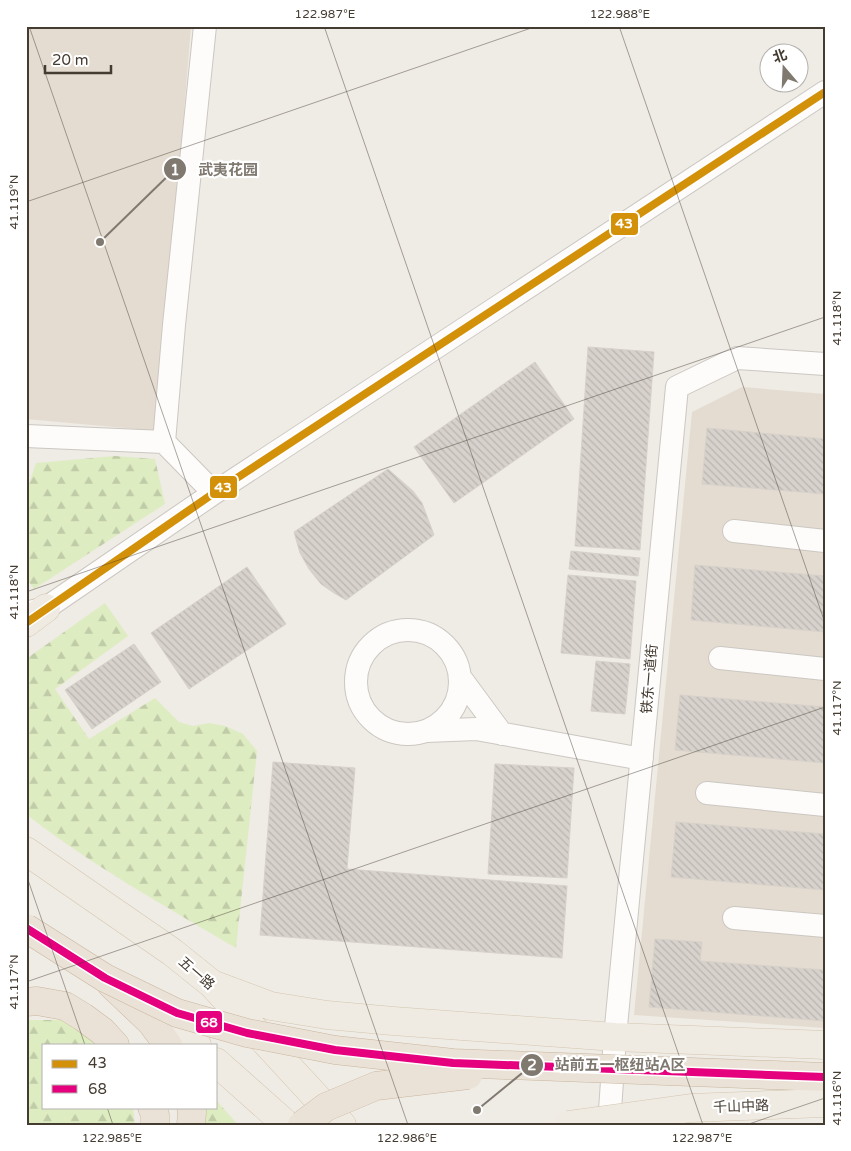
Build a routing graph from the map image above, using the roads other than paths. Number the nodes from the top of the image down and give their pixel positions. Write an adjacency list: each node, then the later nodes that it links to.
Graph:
1 (205, 26): 5 (street)
2 (825, 92): 6 (street)
3 (825, 364): 15 (street, 铁东一道街)
4 (26, 436): 5 (street)
5 (164, 442): 6 (street)
6 (214, 493): 9 (street)
7 (734, 532): 8 (street)
8 (825, 541)
9 (33, 615)
10 (720, 658): 11 (street)
11 (825, 669)
12 (460, 677): 13 (street); 13 (street); 14 (street)
13 (427, 731): 14 (street)
14 (502, 734): 15 (street)
15 (642, 758): 26 (street, 铁东一道街)
16 (707, 794): 17 (street)
17 (825, 805)
18 (26, 851): 24 (main road, 五一路)
19 (26, 918): 29 (main road)
20 (734, 918): 21 (street)
21 (825, 926)
22 (26, 928): 23 (highway, bridge)
23 (105, 978): 28 (highway); 32 (highway, bridge)
24 (212, 984): 26 (main road); 41 (main road, 五一路)
25 (26, 1002): 27 (highway)
26 (615, 1037): 30 (main road); 43 (street, 铁东一道街)
27 (114, 1044)
28 (167, 1044)
29 (196, 1044)
30 (825, 1045)
31 (218, 1064): 39 (main road)
32 (549, 1066): 33 (highway, bridge); 40 (highway, bridge)
33 (825, 1076)
34 (825, 1102): 42 (main road, 千山中路, bridge)
35 (152, 1108): 37 (highway)
36 (191, 1108): 38 (highway)
37 (155, 1125)
38 (191, 1125)
39 (287, 1125)
40 (302, 1125)
41 (342, 1125)
42 (568, 1125)
43 (609, 1125)

